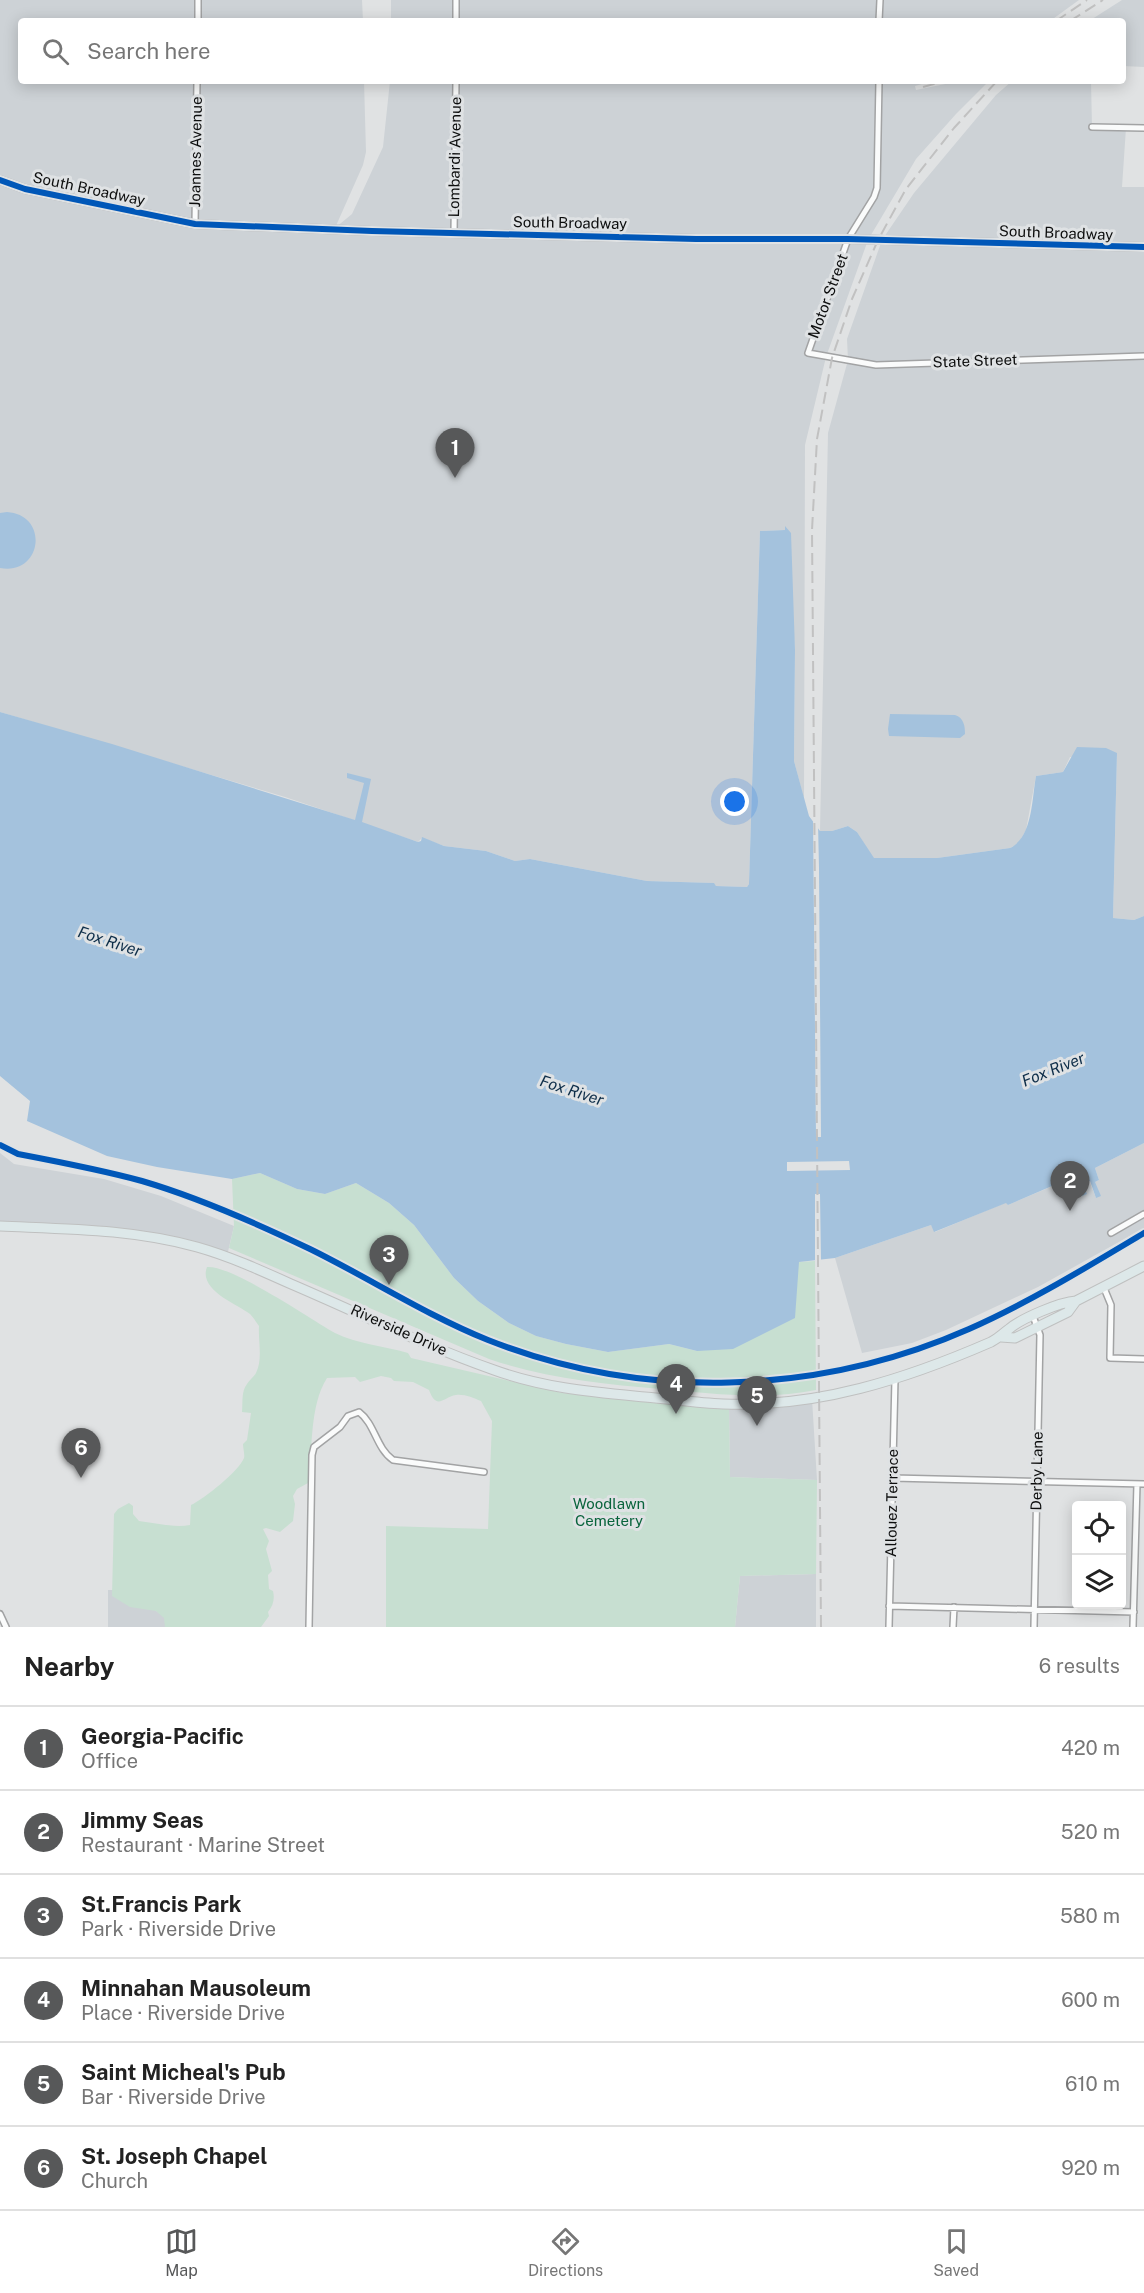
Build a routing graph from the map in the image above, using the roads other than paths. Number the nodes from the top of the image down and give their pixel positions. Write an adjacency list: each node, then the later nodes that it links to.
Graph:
1 (198, 0): 4 (street)
2 (456, 0): 5 (street)
3 (879, 0): 6 (street)
4 (198, 18)
5 (456, 18)
6 (879, 18)
7 (197, 84): 13 (street, Joannes Avenue)
8 (456, 84): 14 (street, Lombardi Avenue)
9 (879, 84): 15 (street, Motor Street)
10 (1092, 127): 11 (street)
11 (1144, 128)
12 (0, 180): 13 (street, South Broadway)
13 (195, 224): 14 (street, South Broadway)
14 (453, 233): 15 (street, South Broadway)
15 (848, 239): 16 (street, South Broadway); 17 (street, Motor Street)
16 (1144, 248)
17 (808, 353): 18 (street, State Street)
18 (1144, 356)
19 (1144, 1214): 21 (street)
20 (0, 1226): 29 (main road, Riverside Drive)
21 (1111, 1233)
22 (1144, 1266): 23 (main road)
23 (1104, 1288): 24 (main road); 28 (street)
24 (1076, 1301): 25 (main road); 26 (main road)
25 (1033, 1316): 26 (street, Derby Lane); 27 (main road)
26 (1037, 1327): 27 (main road); 32 (street, Derby Lane)
27 (1001, 1337): 29 (main road, Riverside Drive)
28 (1144, 1359)
29 (895, 1379): 31 (street, Allouez Terrace)
30 (484, 1472): 41 (street)
31 (893, 1478): 32 (street); 35 (street, Allouez Terrace)
32 (1037, 1481): 33 (street); 37 (street, Derby Lane)
33 (1137, 1484): 34 (street); 38 (street)
34 (1144, 1484)
35 (890, 1606): 36 (street); 42 (street, Allouez Terrace)
36 (954, 1607): 37 (street); 43 (street)
37 (1034, 1609): 38 (street); 44 (street, Derby Lane)
38 (1134, 1612): 45 (street)
39 (0, 1614): 40 (street)
40 (6, 1627)
41 (309, 1627)
42 (889, 1627)
43 (953, 1627)
44 (1034, 1627)
45 (1133, 1627)

